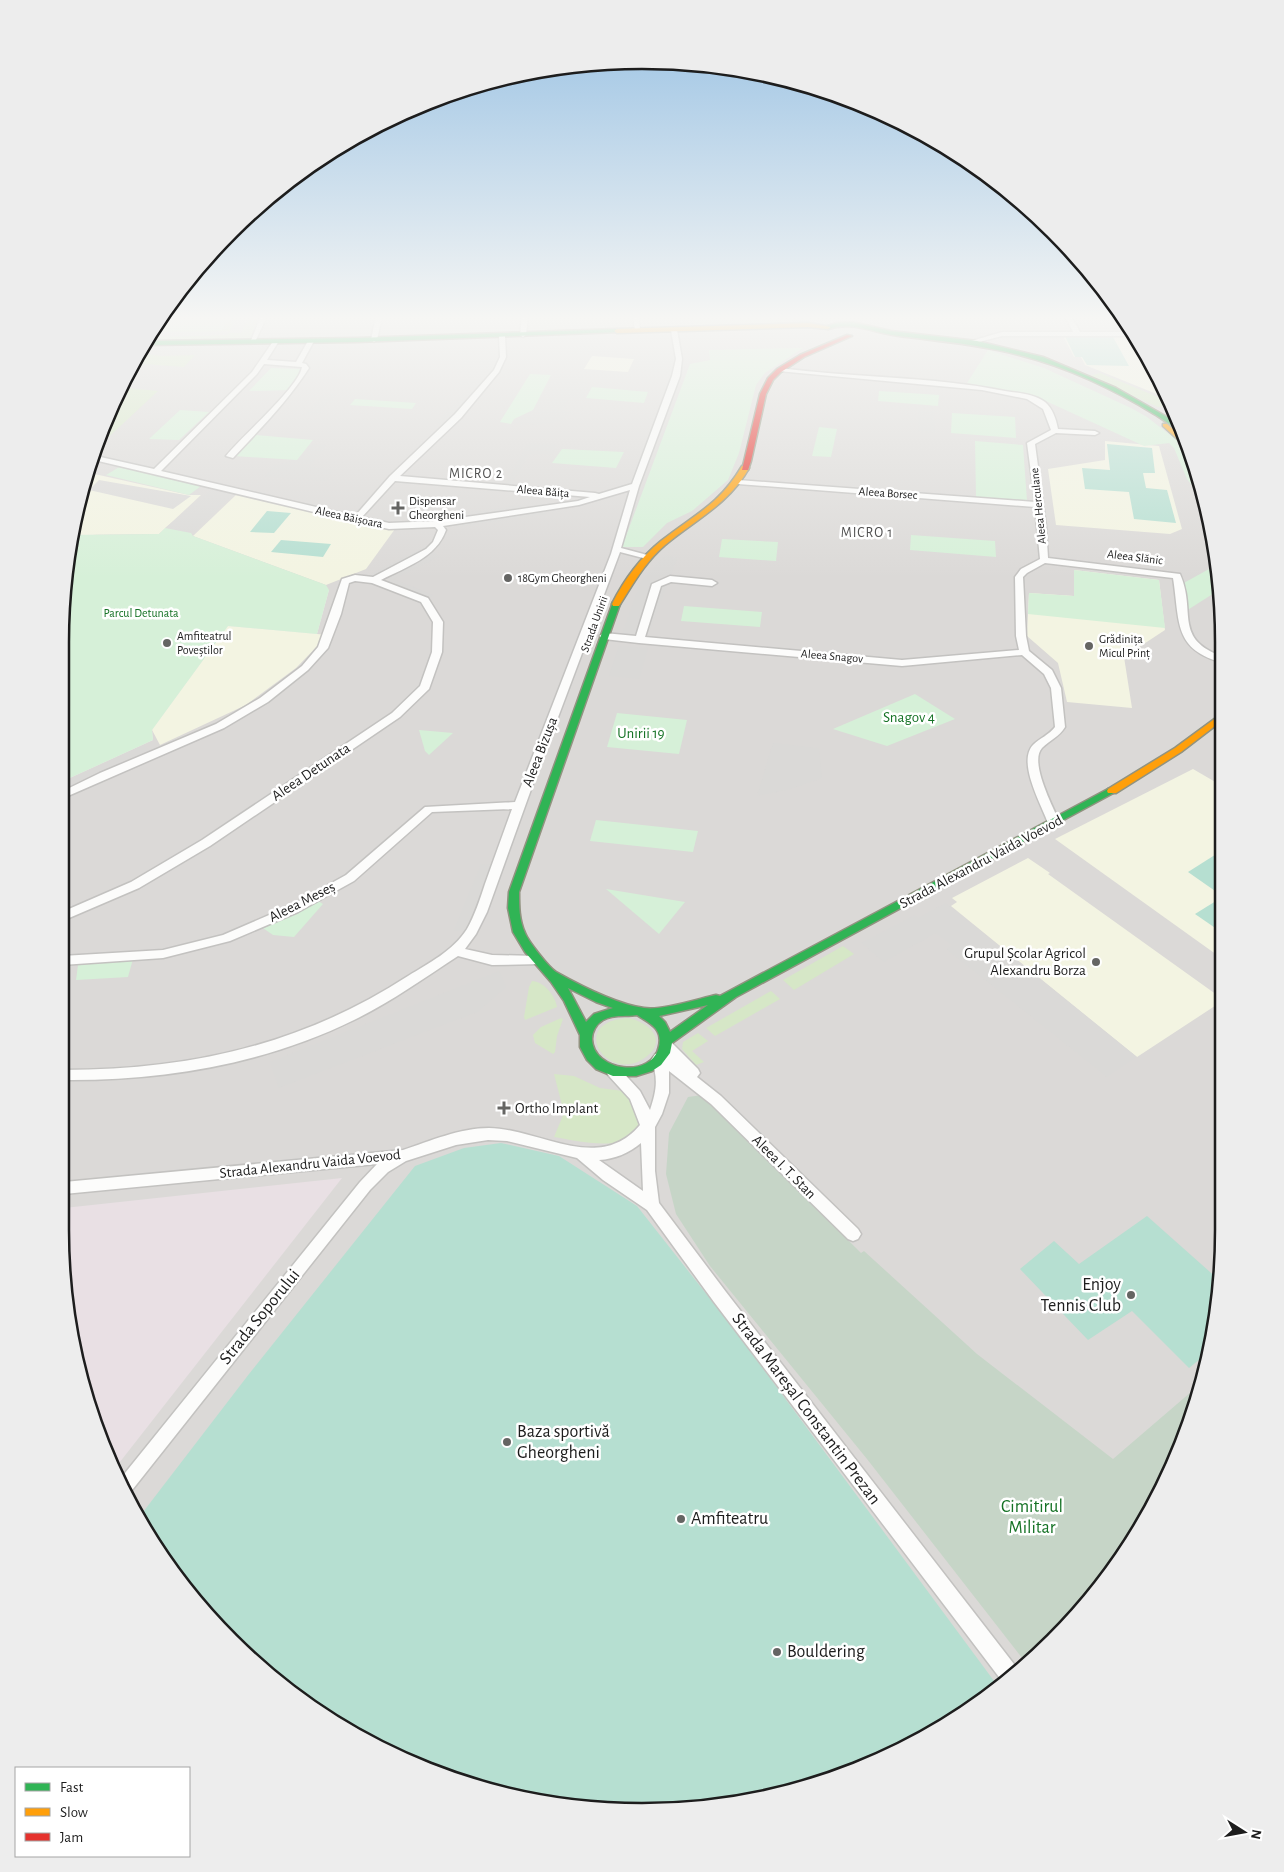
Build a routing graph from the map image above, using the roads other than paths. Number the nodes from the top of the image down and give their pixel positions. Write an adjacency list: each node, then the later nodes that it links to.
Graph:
1 (225, 403): 15 (street)
2 (280, 403): 13 (street)
3 (469, 403): 16 (street)
4 (666, 403): 18 (street, Aleea Bizușa)
5 (761, 403): 17 (main road, Strada Unirii)
6 (1039, 403): 10 (street)
7 (1130, 403): 12 (main road)
8 (1143, 403): 9 (main road)
9 (1171, 422)
10 (1055, 431): 11 (street, Aleea Herculane); 20 (street, Aleea Herculane)
11 (1096, 433)
12 (1176, 434)
13 (230, 456)
14 (99, 459): 15 (street, Aleea Băișoara)
15 (156, 472): 21 (street, Aleea Băișoara)
16 (393, 478): 19 (street, Aleea Băița); 21 (street)
17 (738, 482): 20 (street, Aleea Borsec); 24 (main road, Strada Unirii)
18 (635, 486): 19 (street, Aleea Băișoara); 23 (street, Aleea Bizușa)
19 (604, 496): 22 (street, Aleea Băișoara)
20 (1039, 505): 25 (street, Aleea Herculane)
21 (356, 519): 22 (street, Aleea Băișoara)
22 (437, 524): 26 (street)
23 (614, 554): 24 (street); 34 (street, Aleea Bizușa)
24 (648, 556): 28 (main road, Strada Unirii)
25 (1044, 560): 30 (street, Aleea Herculane); 31 (street, Aleea Slănic)
26 (374, 580): 33 (street, Aleea Detunata); 36 (street, Aleea Detunata)
27 (712, 582): 29 (street)
28 (604, 636): 29 (street, Aleea Snagov); 39 (main road, Strada Unirii)
29 (639, 640): 30 (street, Aleea Snagov)
30 (1024, 652): 35 (street)
31 (1215, 657)
32 (1215, 722): 35 (main road, Strada Alexandru Vaida Voevod)
33 (69, 792)
34 (520, 805): 37 (street, Aleea Bizușa); 38 (street, Aleea Meseș)
35 (1054, 823): 41 (main road, Strada Alexandru Vaida Voevod)
36 (69, 914)
37 (456, 951): 39 (street); 46 (street)
38 (69, 961)
39 (536, 961): 40 (main road, Strada Unirii)
40 (550, 974): 42 (main road, Strada Unirii); 43 (main road, Strada Unirii)
41 (730, 996): 42 (main road, Strada Alexandru Vaida Voevod); 44 (main road, Strada Alexandru Vaida Voevod)
42 (638, 1012): 43 (main road); 44 (main road, Strada Unirii)
43 (585, 1034): 45 (main road, Strada Unirii)
44 (663, 1051): 45 (main road); 47 (street, Strada Mareșal Constantin Prezan); 52 (street, Aleea I. T. Stan)
45 (613, 1071): 47 (street, Strada Mareșal Constantin Prezan)
46 (69, 1075)
47 (648, 1126): 48 (street, Strada Alexandru Vaida Voevod); 51 (street, Strada Mareșal Constantin Prezan)
48 (582, 1154): 49 (street, Strada Alexandru Vaida Voevod); 51 (street, Strada Alexandru Vaida Voevod)
49 (403, 1156): 50 (street, Strada Alexandru Vaida Voevod); 53 (street, Strada Soporului)
50 (69, 1188)
51 (652, 1205): 54 (street, Strada Mareșal Constantin Prezan)
52 (853, 1234)
53 (128, 1484)
54 (1007, 1671)

